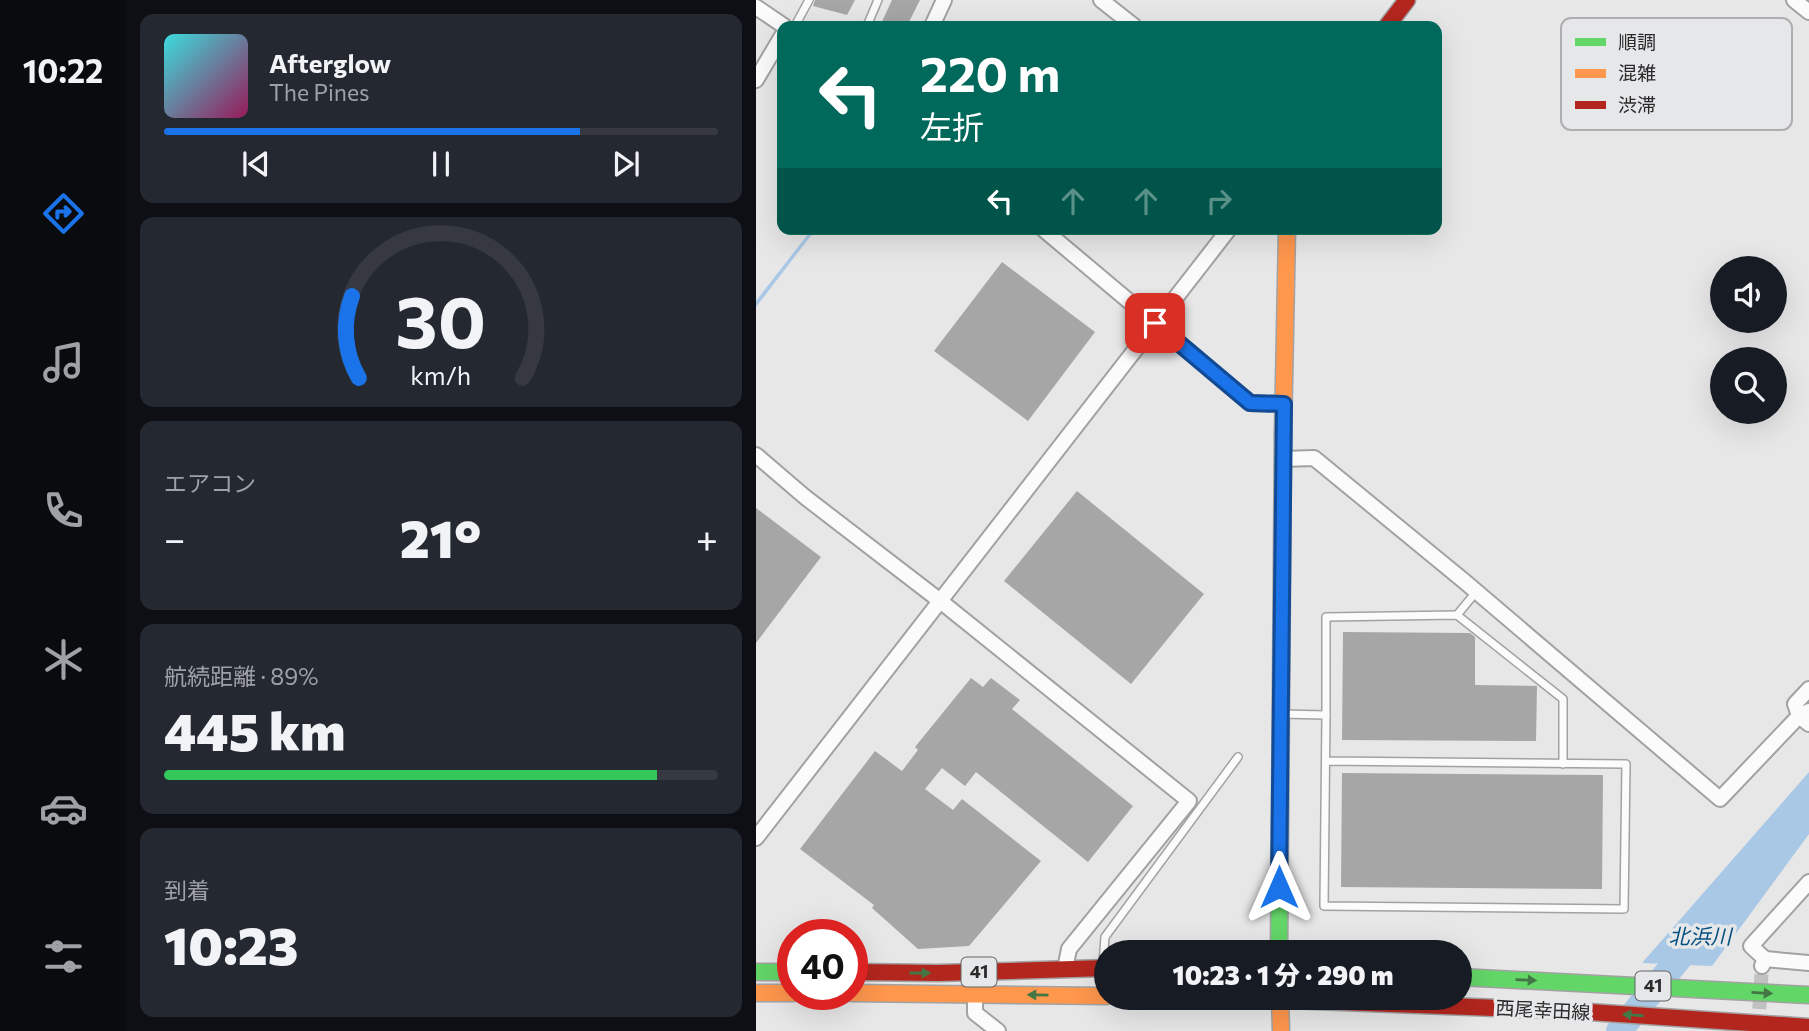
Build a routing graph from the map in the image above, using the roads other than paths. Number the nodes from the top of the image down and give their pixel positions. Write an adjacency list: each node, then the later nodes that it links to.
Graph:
1 (808, 0): 10 (lane)
2 (878, 0): 11 (lane)
3 (944, 0): 12 (street)
4 (1101, 0): 13 (street)
5 (1408, 0): 14 (main road)
6 (1794, 0): 8 (street)
7 (756, 7): 9 (street)
8 (1809, 12)
9 (777, 21)
10 (798, 21)
11 (869, 21)
12 (934, 21)
13 (1128, 21)
14 (1391, 21)
15 (777, 44): 16 (street)
16 (756, 80)
17 (1050, 235): 20 (street)
18 (1224, 235): 20 (street)
19 (1287, 235): 21 (main road)
20 (1155, 323): 21 (street); 25 (street)
21 (1284, 404): 23 (main road)
22 (756, 456): 25 (street)
23 (1283, 458): 24 (street); 28 (main road)
24 (1476, 592): 26 (lane); 30 (street)
25 (939, 600): 34 (street); 39 (street)
26 (1457, 615): 29 (lane); 33 (lane)
27 (1809, 689): 30 (street)
28 (1280, 714): 29 (lane); 37 (main road)
29 (1326, 715): 32 (lane)
30 (1806, 717)
31 (1238, 757): 36 (lane)
32 (1326, 761): 33 (lane); 33 (lane)
33 (1563, 764)
34 (756, 838)
35 (1809, 882): 38 (street)
36 (1105, 940)
37 (1279, 940)
38 (1809, 963)
39 (1065, 969): 40 (main road, 41); 43 (main road, 41, one-way to 39)
40 (1094, 969)
41 (756, 972): 42 (main road)
42 (777, 972)
43 (868, 972)
44 (1472, 978): 49 (main road, 西尾幸田線 / 41, one-way to 49)
45 (756, 993): 46 (main road)
46 (777, 993)
47 (868, 993): 48 (main road, 41)
48 (975, 994): 50 (main road, 41, one-way to 48); 54 (street)
49 (1809, 995)
50 (1094, 996)
51 (1472, 1006): 53 (main road, 西尾幸田線 / 41, one-way to 51)
52 (1280, 1010): 55 (main road)
53 (1809, 1027)
54 (998, 1031)
55 (1280, 1031)

